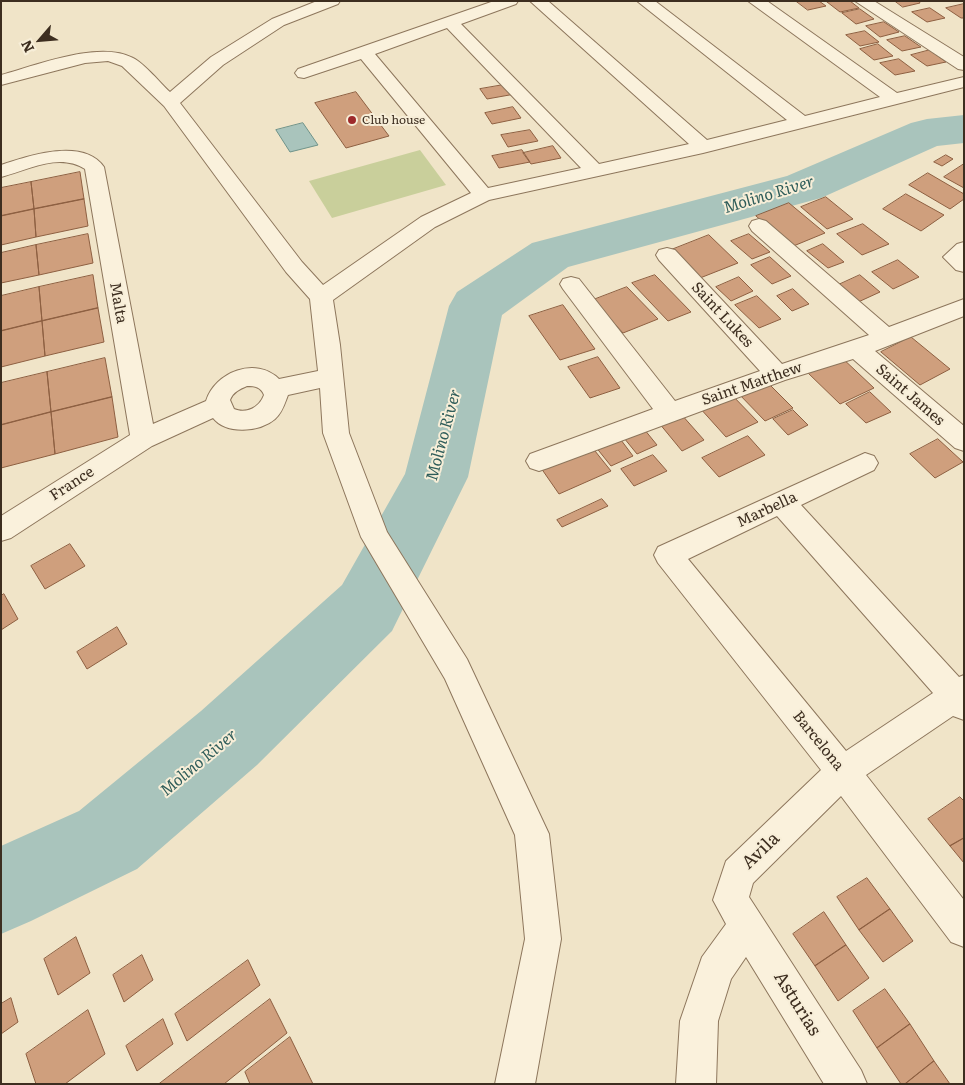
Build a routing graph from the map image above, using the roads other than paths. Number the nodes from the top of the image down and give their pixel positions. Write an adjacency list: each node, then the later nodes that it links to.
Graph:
1 (332, 1): 14 (street)
2 (510, 1): 7 (street)
3 (538, 1): 16 (street)
4 (645, 1): 15 (street)
5 (756, 1): 13 (street)
6 (863, 1): 9 (street)
7 (450, 22): 8 (street); 18 (street)
8 (364, 51): 10 (street); 19 (street)
9 (964, 64)
10 (304, 73)
11 (1, 80): 14 (street)
12 (964, 82): 13 (street)
13 (894, 99): 15 (street)
14 (170, 102): 23 (street)
15 (802, 122): 16 (street)
16 (703, 147): 18 (street)
17 (1, 171): 32 (street, Malta)
18 (595, 171): 19 (street)
19 (483, 195): 23 (street)
20 (759, 226): 25 (street)
21 (667, 255): 27 (street, Saint Lukes)
22 (571, 284): 31 (street)
23 (321, 297): 28 (street)
24 (964, 307): 25 (street, Saint Matthew)
25 (885, 337): 26 (street, Saint Matthew)
26 (857, 349): 27 (street, Saint Matthew); 33 (street, Saint James)
27 (777, 374): 31 (street, Saint Matthew)
28 (331, 377): 29 (street); 43 (street)
29 (274, 389): 30 (street); 30 (street)
30 (217, 406): 32 (street, France)
31 (670, 413): 34 (street, Saint Matthew)
32 (143, 439): 37 (street, France)
33 (964, 441)
34 (539, 461)
35 (865, 463): 36 (street, Marbella)
36 (782, 503): 38 (street, Marbella); 39 (street)
37 (1, 530)
38 (668, 555): 40 (street, Barcelona)
39 (961, 697): 40 (street, Avila)
40 (843, 772): 41 (street, Avila); 42 (street, Barcelona)
41 (746, 924): 44 (street); 45 (street, Asturias)
42 (964, 929)
43 (515, 1084)
44 (696, 1084)
45 (847, 1084)

